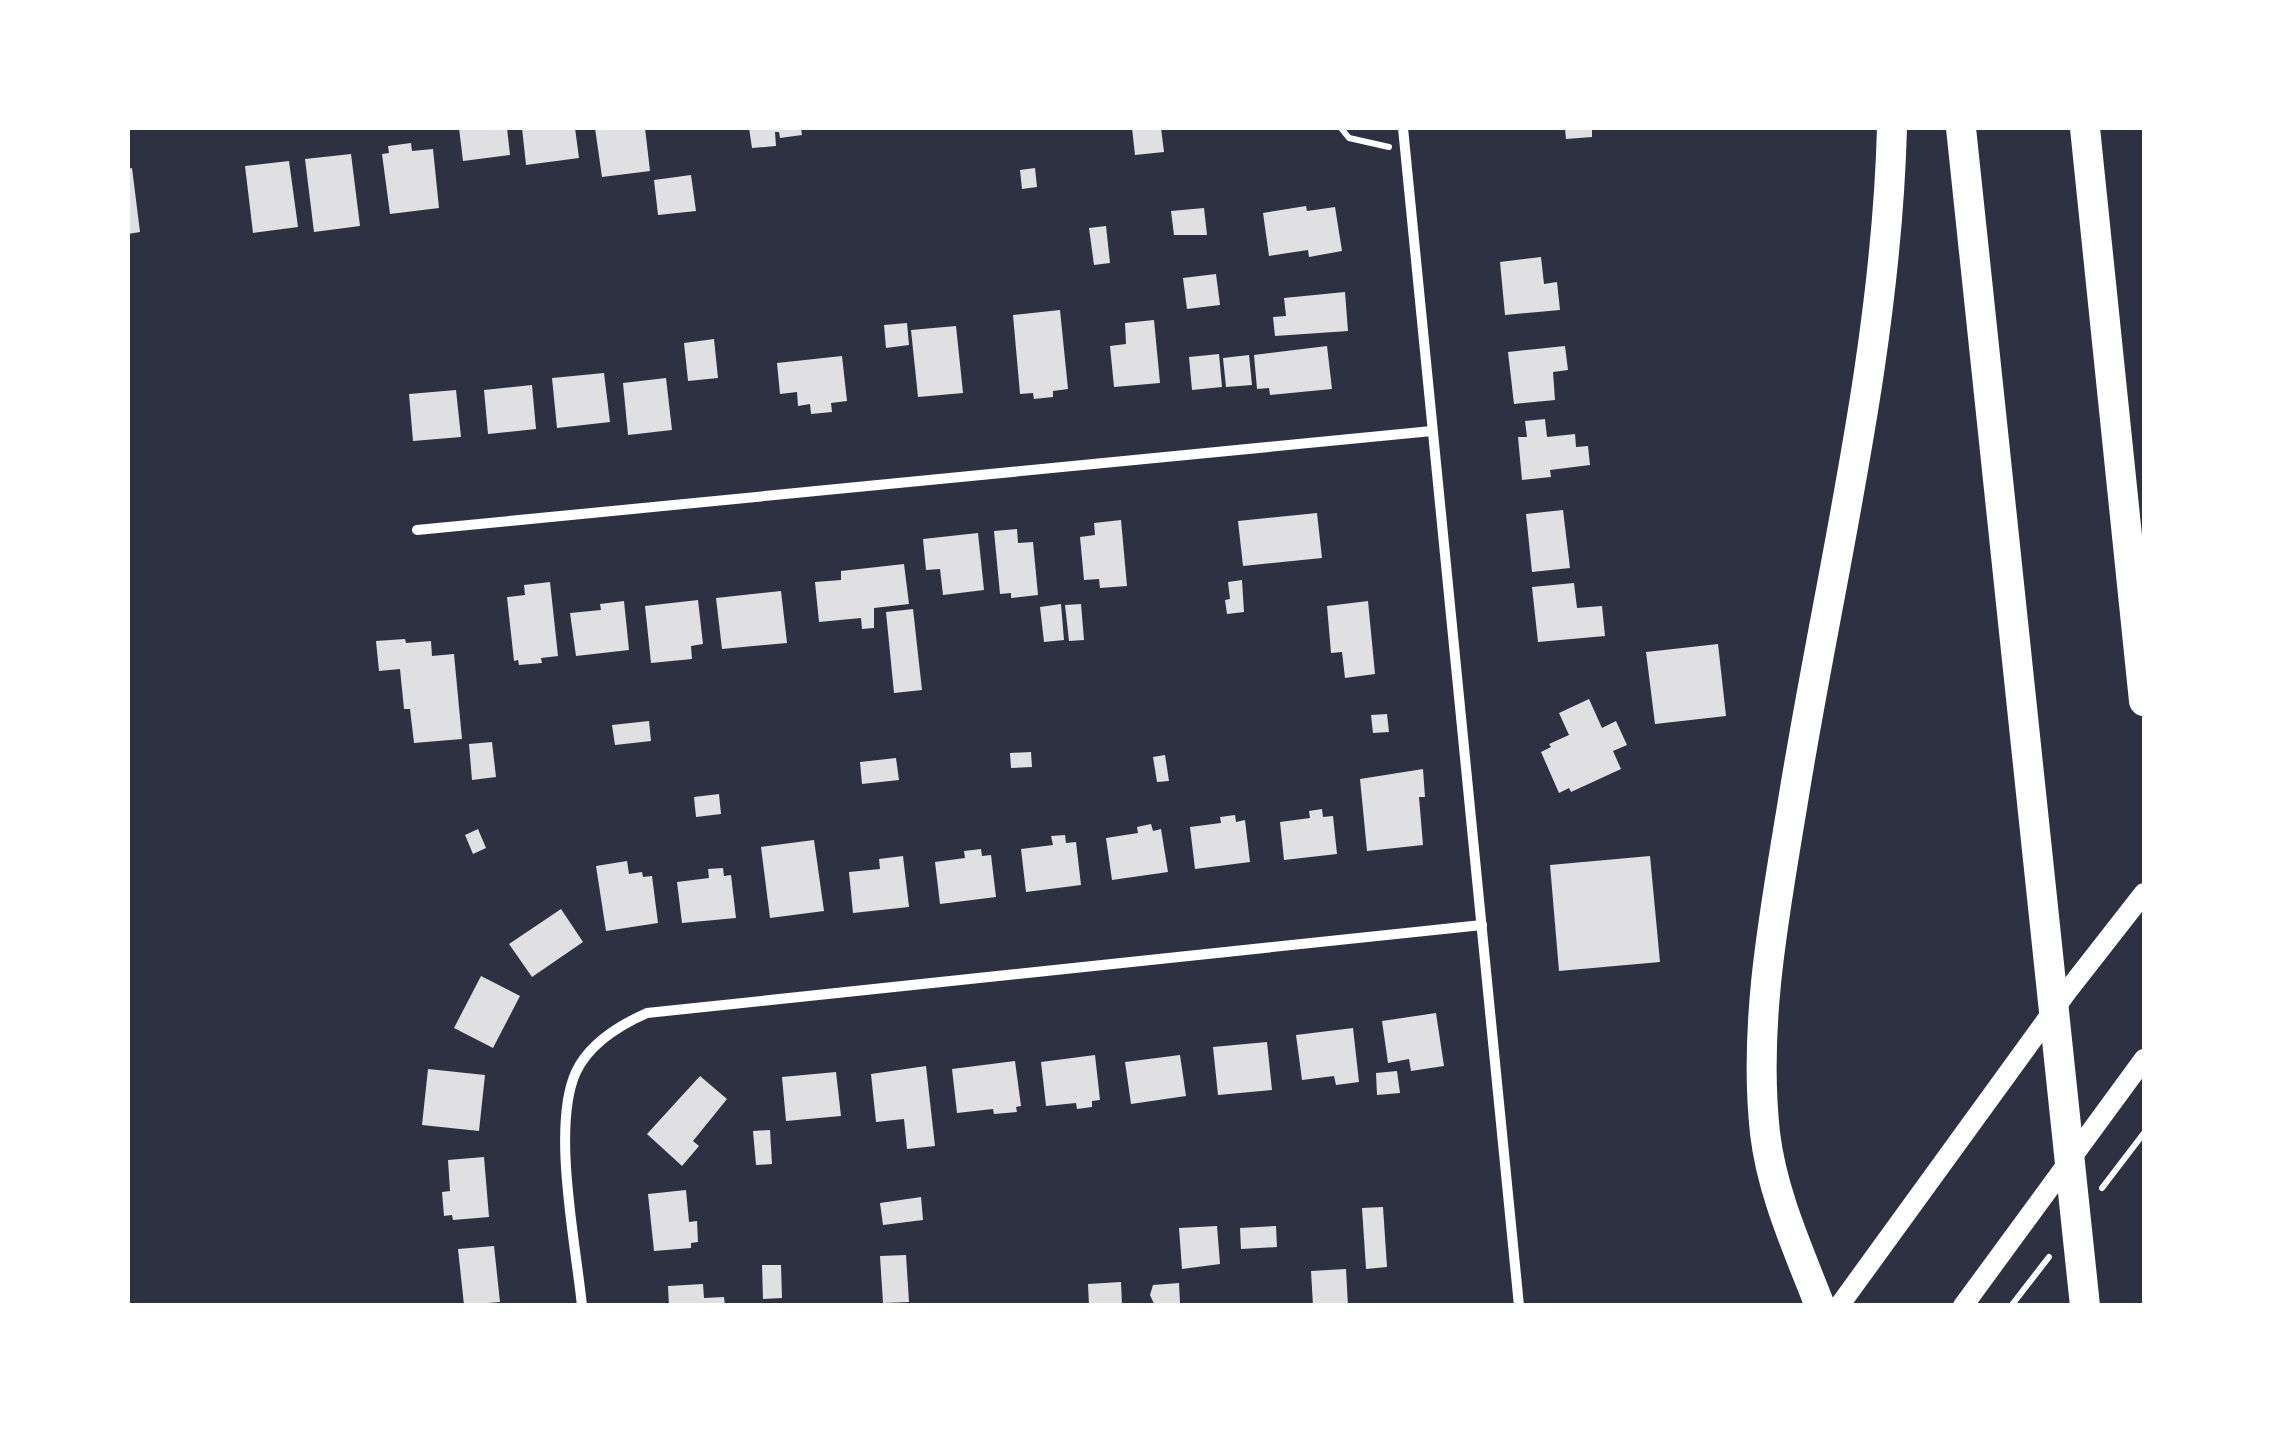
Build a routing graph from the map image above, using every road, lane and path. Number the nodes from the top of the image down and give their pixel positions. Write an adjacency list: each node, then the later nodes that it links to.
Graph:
1 (1342, 128): 6 (path)
2 (1403, 128): 6 (street)
3 (1892, 128): 15 (highway)
4 (1962, 128): 18 (highway)
5 (2085, 128): 9 (highway)
6 (1405, 149): 7 (street)
7 (1432, 430): 8 (street); 11 (street)
8 (417, 530)
9 (2144, 700)
10 (2144, 893): 16 (main road)
11 (1482, 925): 13 (street); 14 (street)
12 (2144, 1060): 17 (main road)
13 (582, 1306)
14 (1519, 1306)
15 (1820, 1306)
16 (1839, 1306)
17 (1963, 1306)
18 (2085, 1306)

